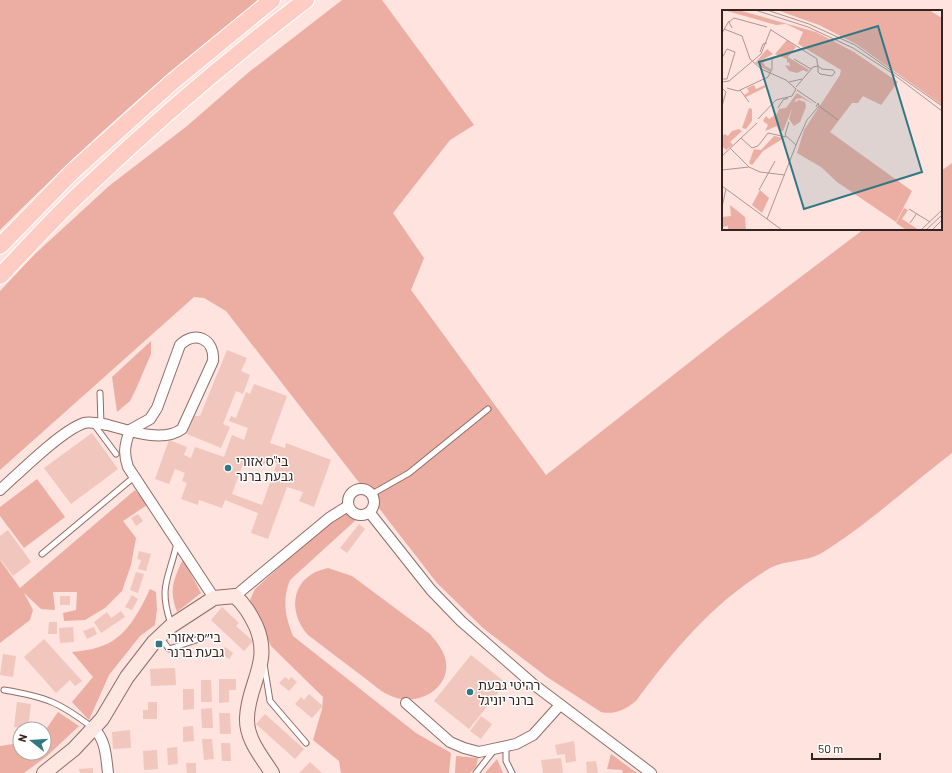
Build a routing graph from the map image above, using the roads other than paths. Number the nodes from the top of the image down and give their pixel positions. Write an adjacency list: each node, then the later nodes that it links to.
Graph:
1 (272, 0): 3 (main road)
2 (306, 0): 4 (main road)
3 (0, 246)
4 (0, 276)
5 (100, 393): 7 (lane)
6 (488, 409): 12 (lane)
7 (97, 423): 8 (street); 9 (lane); 11 (street)
8 (130, 430): 8 (street); 10 (street)
9 (116, 454)
10 (134, 477): 15 (street); 16 (lane)
11 (0, 490)
12 (372, 494): 13 (street); 14 (street)
13 (348, 506): 14 (street); 17 (street)
14 (370, 512): 25 (street)
15 (177, 542): 18 (street); 19 (lane)
16 (42, 554)
17 (235, 596): 18 (street); 22 (street)
18 (214, 598): 19 (street)
19 (171, 626): 20 (street)
20 (160, 637): 21 (lane); 26 (street)
21 (202, 638)
22 (262, 657): 27 (lane); 32 (street)
23 (4, 690): 26 (lane)
24 (406, 703): 29 (street)
25 (560, 705): 28 (street); 35 (street)
26 (93, 728): 30 (street); 31 (street)
27 (306, 743)
28 (506, 746): 29 (street); 34 (lane)
29 (495, 748): 33 (lane)
30 (44, 773)
31 (108, 773)
32 (272, 773)
33 (476, 773)
34 (512, 773)
35 (651, 773)

